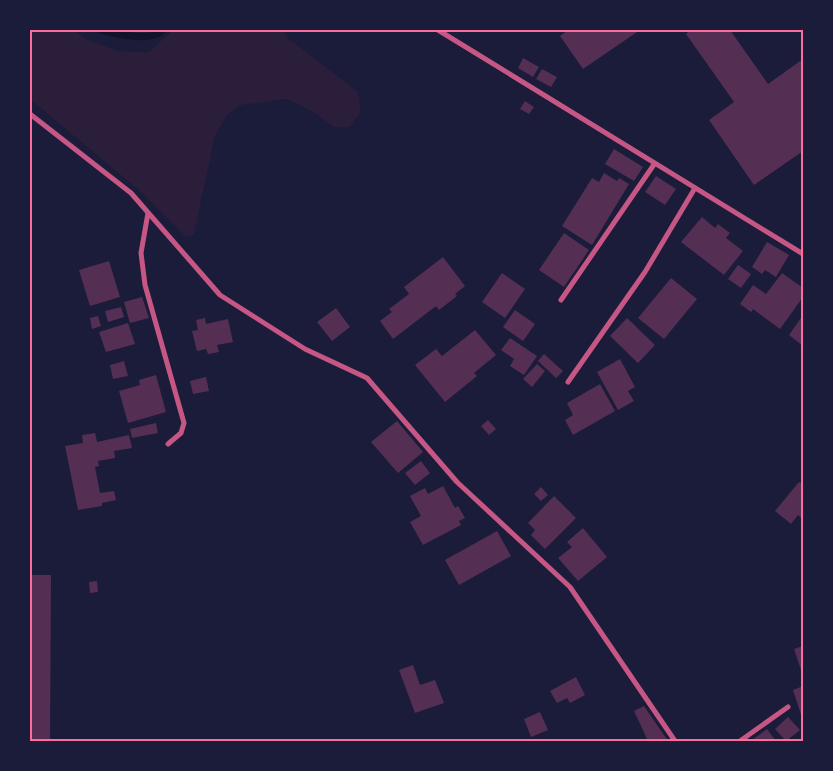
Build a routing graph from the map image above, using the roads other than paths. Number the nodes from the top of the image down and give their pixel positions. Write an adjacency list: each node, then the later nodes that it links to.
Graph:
1 (438, 30): 3 (street)
2 (30, 114): 5 (street)
3 (655, 163): 4 (street); 7 (street)
4 (695, 188): 6 (street); 8 (street)
5 (148, 213): 9 (street); 11 (street)
6 (803, 254)
7 (561, 300)
8 (568, 382)
9 (168, 444)
10 (788, 707): 12 (street)
11 (675, 741)
12 (740, 741)

